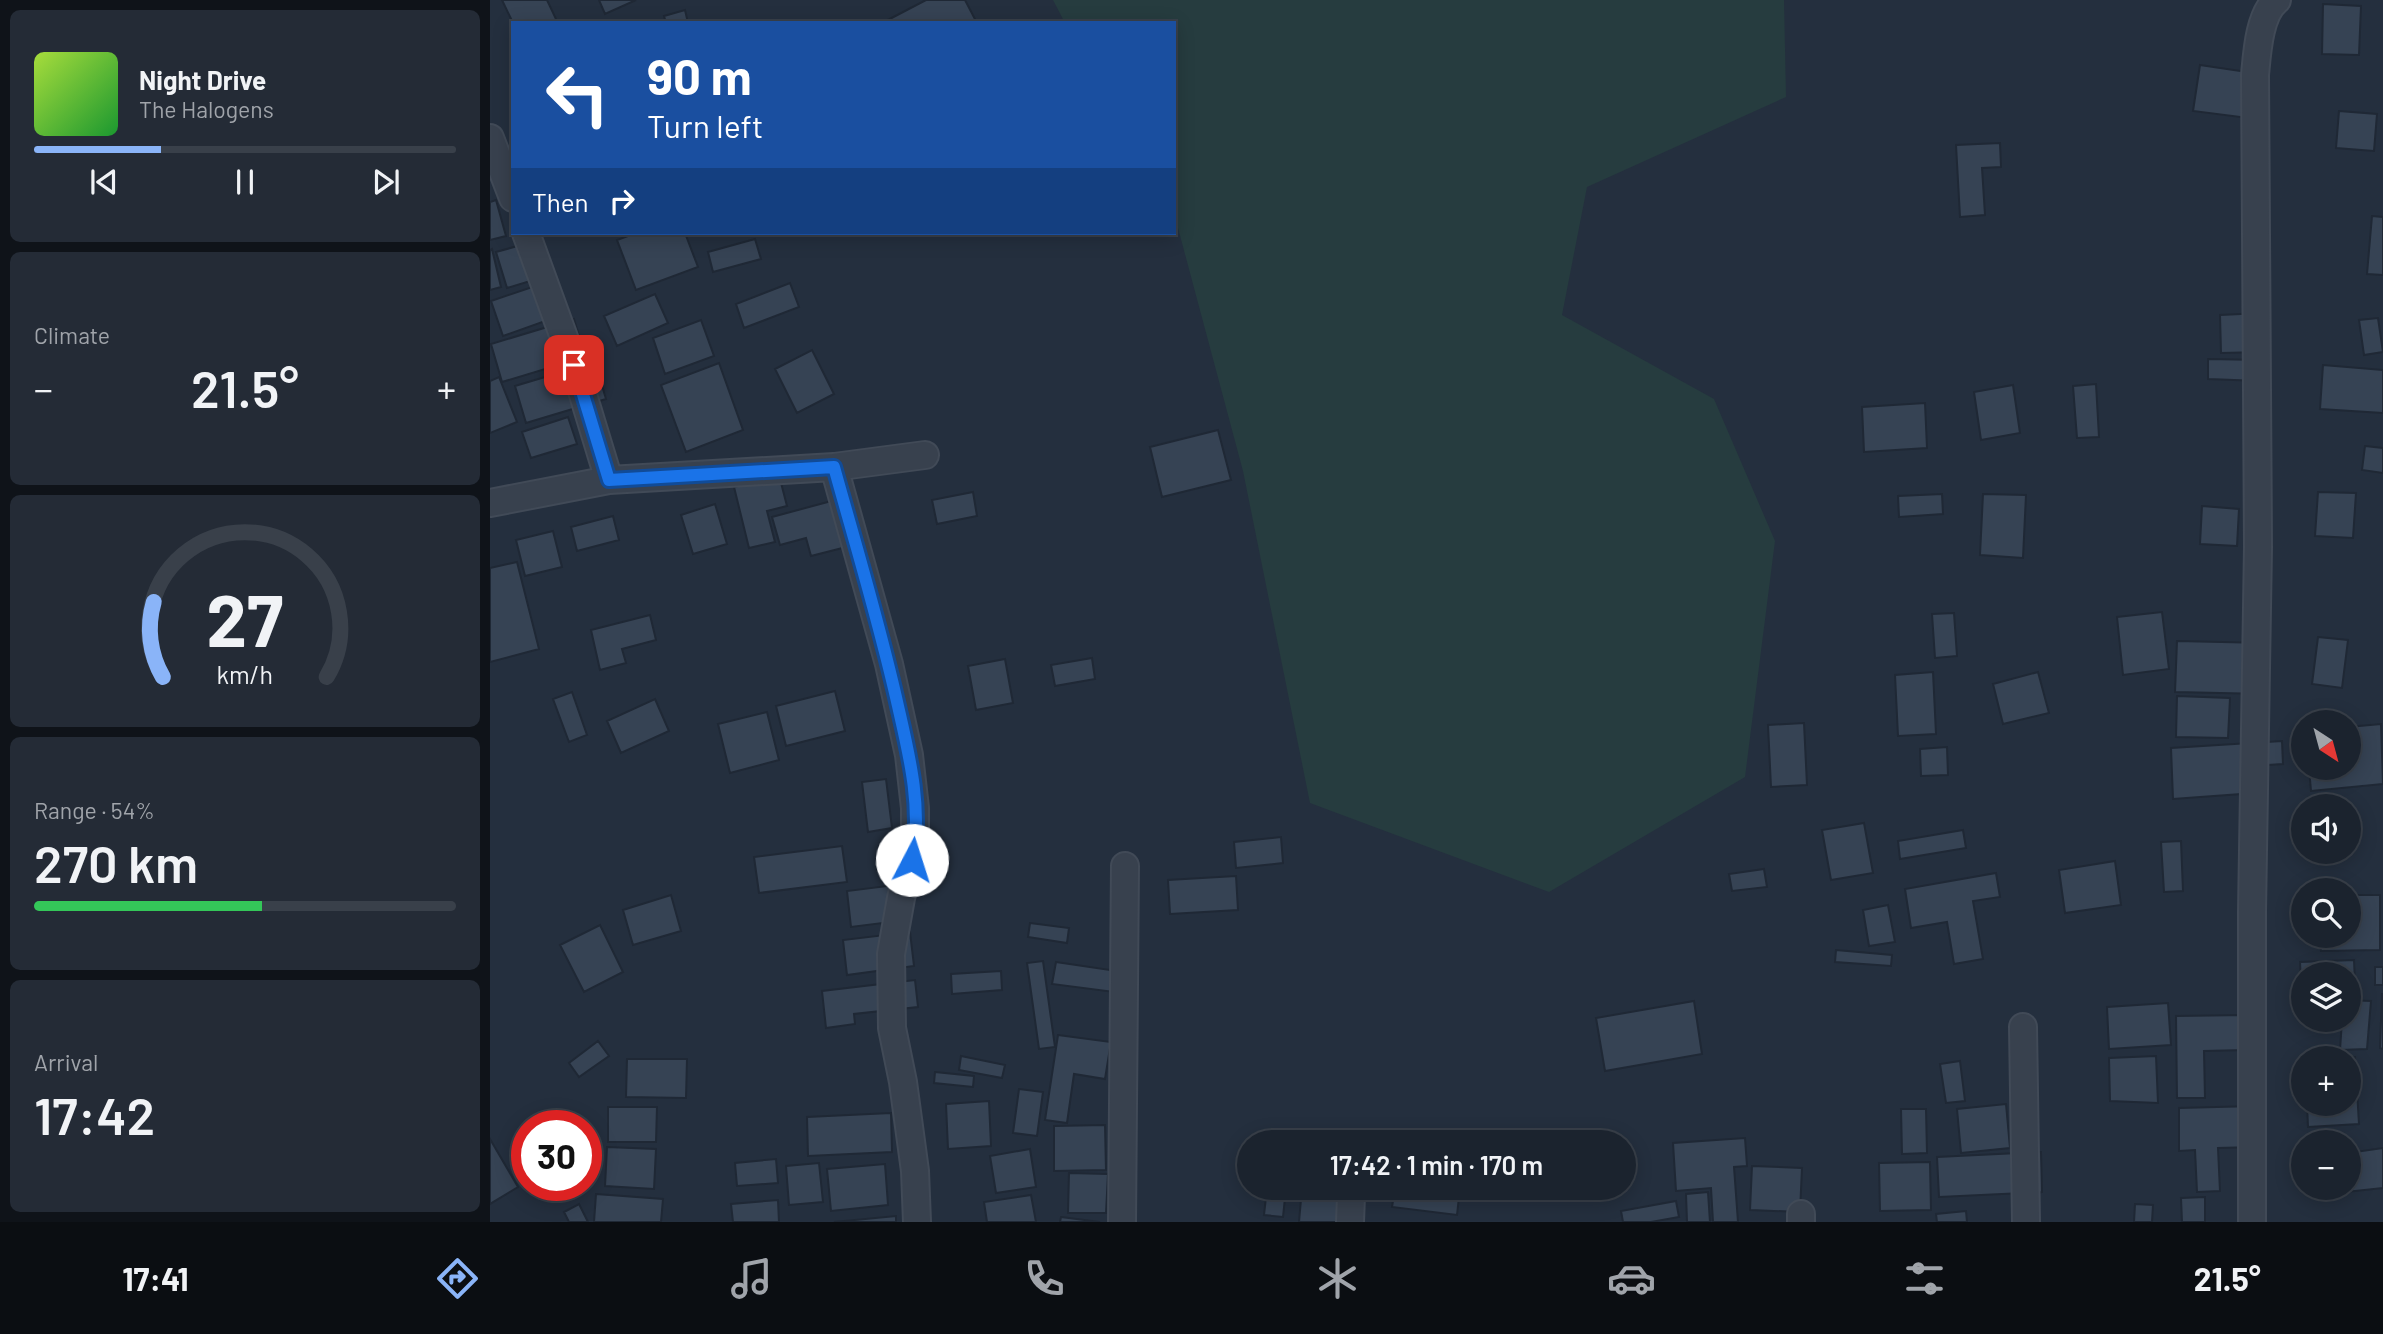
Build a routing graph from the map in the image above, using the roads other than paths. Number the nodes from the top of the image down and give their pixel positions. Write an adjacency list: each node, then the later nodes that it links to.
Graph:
1 (2277, 0): 14 (street)
2 (490, 138): 3 (street)
3 (511, 193)
4 (527, 235): 7 (street)
5 (925, 455): 6 (street)
6 (834, 467): 7 (street); 11 (street)
7 (609, 480): 8 (street)
8 (490, 503)
9 (1125, 866): 12 (street)
10 (2023, 1027): 13 (street)
11 (917, 1222)
12 (1122, 1222)
13 (2026, 1222)
14 (2252, 1222)

